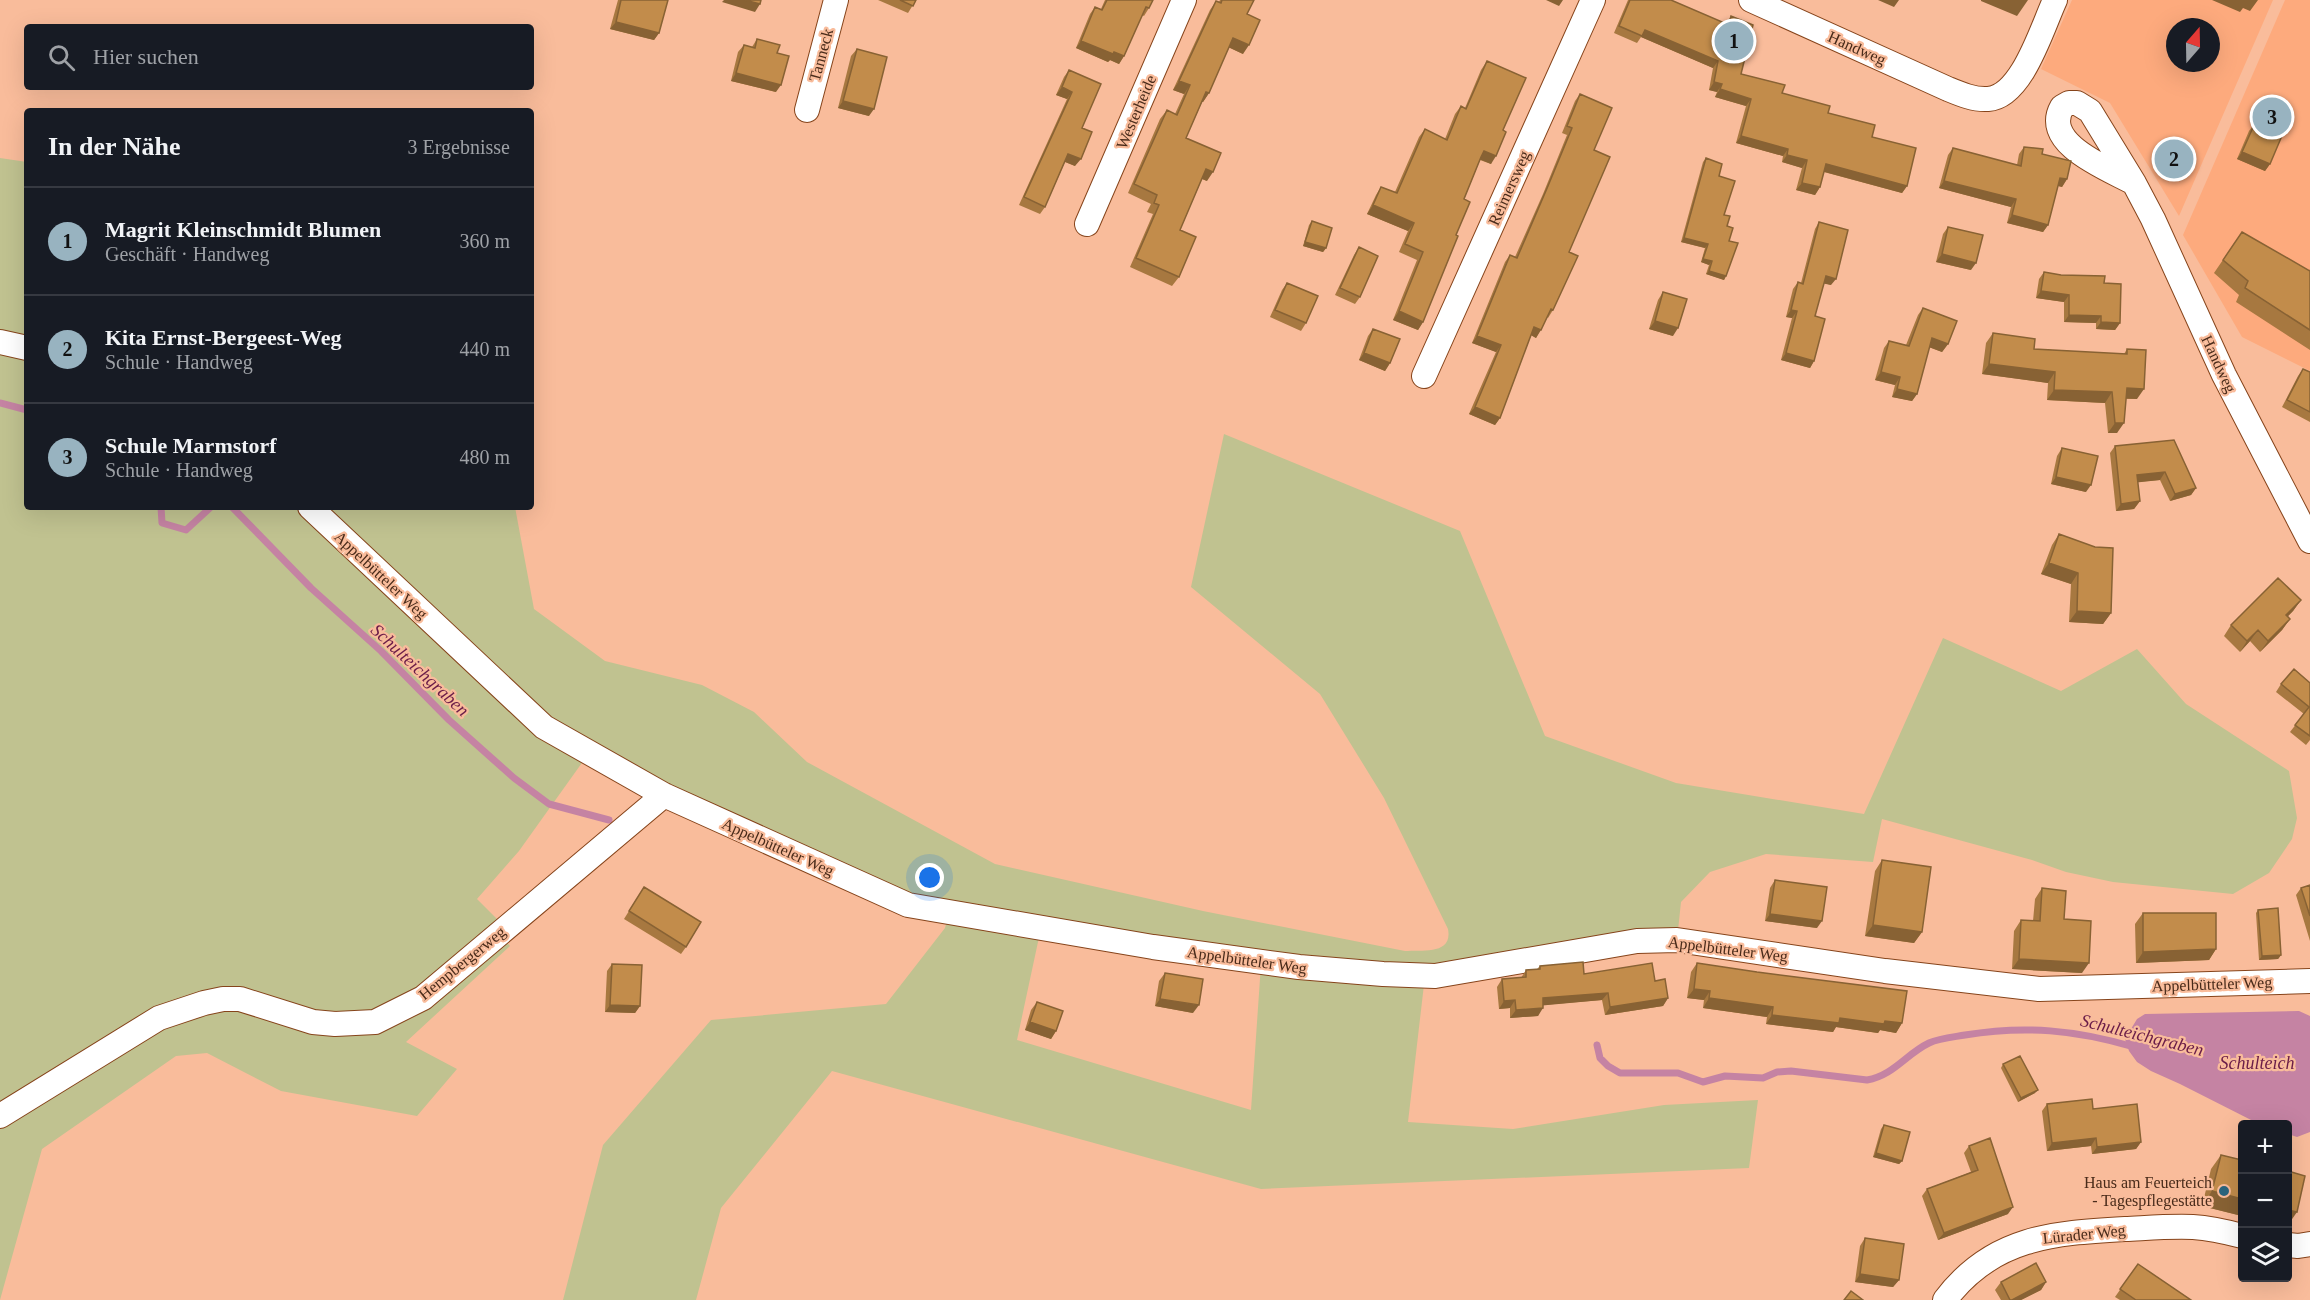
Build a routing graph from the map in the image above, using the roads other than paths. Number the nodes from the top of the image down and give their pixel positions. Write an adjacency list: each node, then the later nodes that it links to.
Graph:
1 (836, 0): 6 (street, Tanneck)
2 (1184, 0): 8 (street, Westerheide)
3 (1593, 0): 11 (street, Reimersweg)
4 (1751, 0): 5 (street, Handweg)
5 (2055, 0)
6 (807, 110)
7 (2134, 183): 13 (street, Handweg)
8 (1087, 224)
9 (0, 342): 10 (street)
10 (24, 347)
11 (1424, 376)
12 (313, 510): 14 (street, Appelbütteler Weg)
13 (2310, 541)
14 (664, 795): 15 (street, Appelbütteler Weg); 16 (street, Hempbergerweg)
15 (2310, 981)
16 (0, 1116)
17 (2238, 1235): 20 (street, Lürader Weg)
18 (2310, 1244): 19 (street)
19 (2292, 1245)
20 (1945, 1300)

